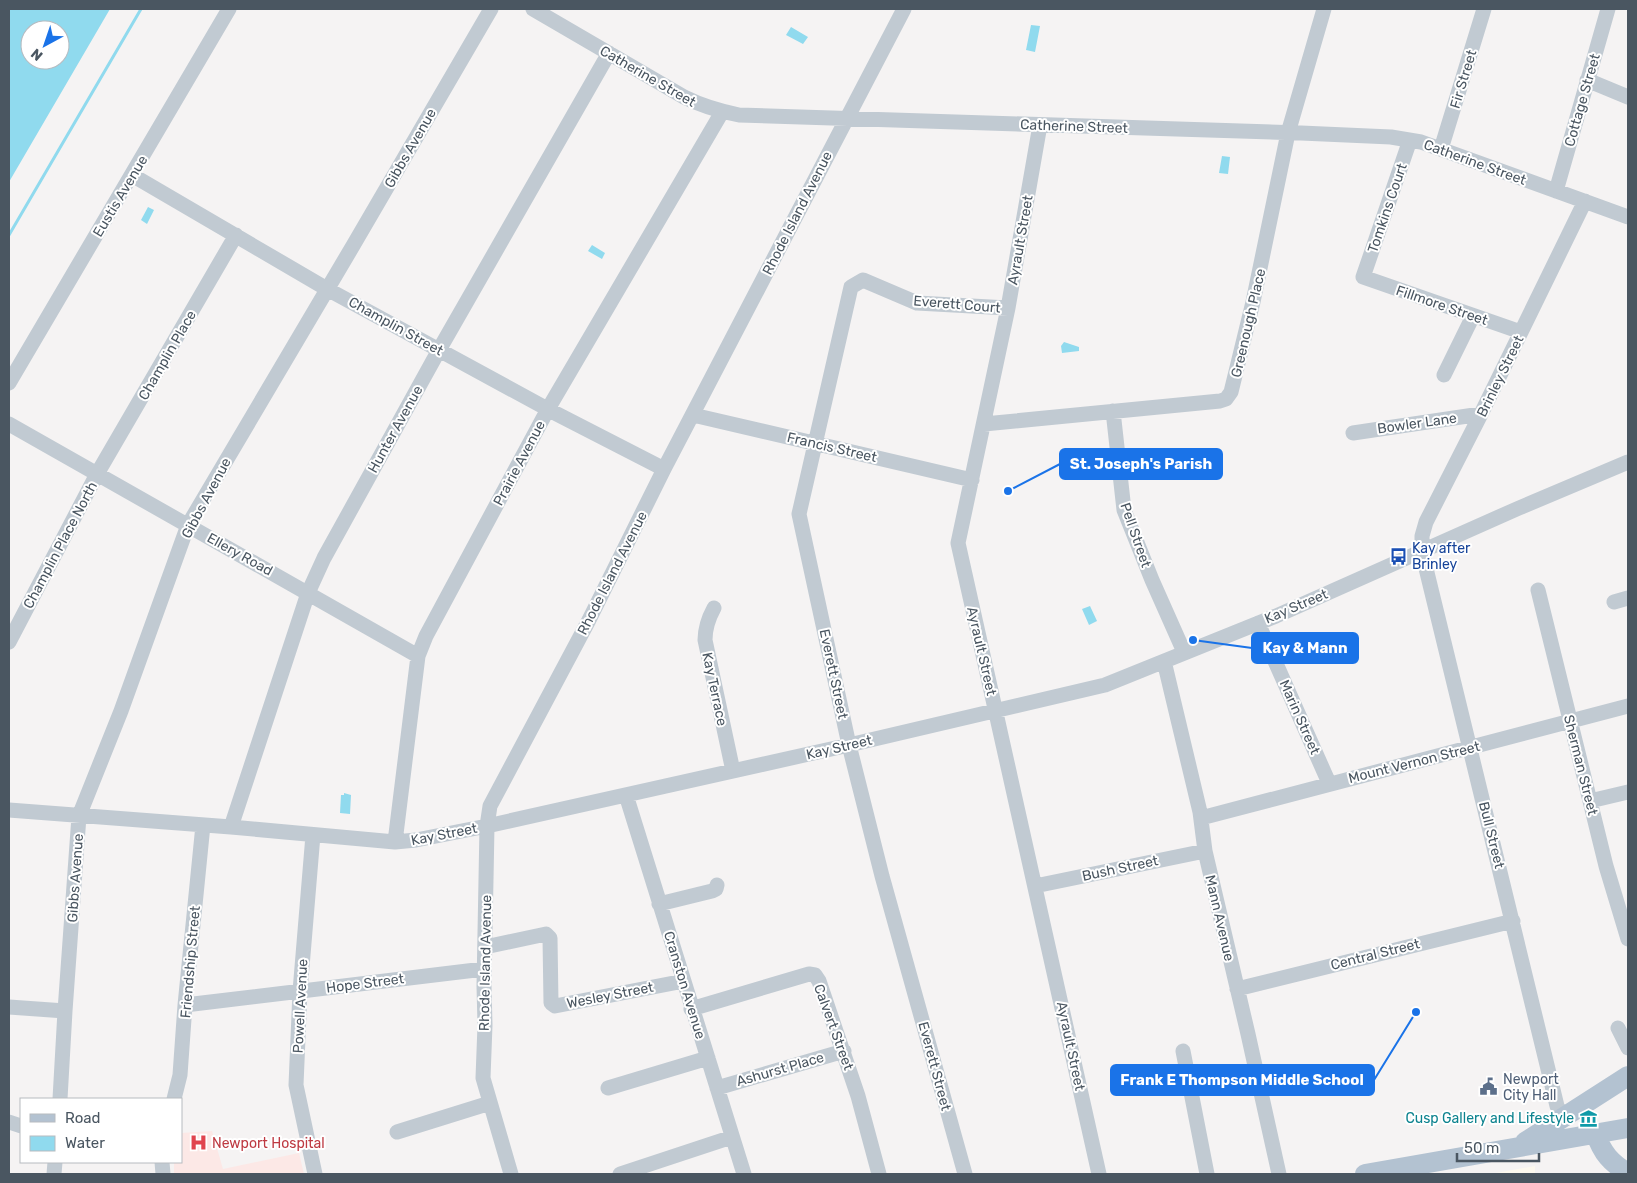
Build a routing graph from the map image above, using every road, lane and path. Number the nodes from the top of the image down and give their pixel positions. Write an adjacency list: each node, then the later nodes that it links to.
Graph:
1 (229, 9): 17 (street, Eustis Avenue)
2 (491, 9): 24 (street, Gibbs Avenue)
3 (533, 9): 8 (street, Catherine Street)
4 (904, 9): 12 (street, Rhode Island Avenue)
5 (1324, 9): 14 (street, Greenough Place)
6 (1484, 9): 16 (street, Fir Street)
7 (1608, 9): 9 (street, Cottage Street)
8 (609, 53): 11 (street, Catherine Street); 28 (street, Hunter Avenue)
9 (1587, 80): 10 (street); 18 (street, Cottage Street)
10 (1628, 97)
11 (722, 112): 12 (street, Catherine Street); 31 (street, Prairie Avenue)
12 (846, 118): 13 (street, Catherine Street); 34 (street, Rhode Island Avenue)
13 (1040, 125): 14 (street, Catherine Street); 25 (street, Ayrault Street)
14 (1288, 133): 15 (street, Catherine Street); 32 (street, Greenough Place)
15 (1410, 140): 16 (street, Catherine Street); 22 (street, Tomkins Court)
16 (1441, 150): 18 (street, Catherine Street)
17 (132, 175): 21 (street, Champlin Street); 30 (street, Eustis Avenue)
18 (1556, 191): 19 (street, Catherine Street)
19 (1585, 201): 20 (street, Catherine Street); 27 (street, Brinley Street)
20 (1628, 217)
21 (236, 235): 24 (street, Champlin Street); 41 (street, Champlin Place)
22 (1363, 277): 26 (street, Fillmore Street)
23 (851, 287): 25 (street, Everett Court); 38 (street, Everett Street)
24 (326, 289): 28 (street, Champlin Street); 43 (street, Gibbs Avenue)
25 (1008, 308): 36 (street, Ayrault Street)
26 (1473, 316): 27 (street, Fillmore Street); 29 (street)
27 (1521, 332): 33 (street, Brinley Street)
28 (439, 350): 31 (street, Champlin Street); 46 (street, Hunter Avenue)
29 (1444, 375)
30 (9, 383)
31 (548, 410): 40 (street, Champlin Street); 51 (street, Prairie Avenue)
32 (1113, 411): 36 (street, Greenough Place); 50 (street, Pell Street)
33 (1481, 414): 37 (street, Bowler Lane); 44 (street, Brinley Street)
34 (693, 415): 38 (street, Francis Street); 40 (street, Rhode Island Avenue)
35 (9, 424): 41 (street, Ellery Road)
36 (984, 424): 42 (street, Ayrault Street)
37 (1353, 434)
38 (815, 443): 42 (street, Francis Street); 56 (street, Everett Street)
39 (1628, 462): 44 (street, Kay Street)
40 (664, 469): 67 (street, Rhode Island Avenue)
41 (97, 474): 43 (street, Ellery Road); 49 (street, Champlin Place North)
42 (972, 480): 54 (street, Ayrault Street)
43 (188, 525): 46 (street, Ellery Road); 64 (street, Gibbs Avenue)
44 (1422, 552): 48 (street, Kay Street); 57 (street, Bull Street)
45 (1538, 590): 55 (street, Sherman Street)
46 (308, 593): 51 (street, Ellery Road); 68 (street, Hunter Avenue)
47 (714, 608): 58 (street, Kay Terrace)
48 (1258, 623): 50 (street, Kay Street); 59 (street, Marin Street)
49 (9, 642)
50 (1184, 652): 52 (street, Kay Street)
51 (418, 656): 70 (street, Prairie Avenue)
52 (1164, 661): 54 (street, Kay Street); 65 (street, Mann Avenue)
53 (1628, 706): 55 (street, Mount Vernon Street)
54 (996, 710): 56 (street, Kay Street); 73 (street, Ayrault Street)
55 (1571, 722): 57 (street, Mount Vernon Street); 62 (street, Sherman Street)
56 (849, 744): 58 (street, Kay Street); 109 (street, Everett Street)
57 (1470, 748): 59 (street, Mount Vernon Street); 75 (street, Bull Street)
58 (733, 771): 61 (street, Kay Street)
59 (1329, 783): 65 (street, Mount Vernon Street)
60 (1628, 792): 62 (street)
61 (626, 795): 67 (street, Kay Street); 74 (street, Cranston Avenue)
62 (1590, 801): 76 (street, Sherman Street)
63 (9, 810): 64 (street, Kay Street)
64 (79, 816): 66 (street, Kay Street); 85 (street, Gibbs Avenue)
65 (1201, 818): 71 (street, Mann Avenue)
66 (203, 825): 68 (street, Kay Street); 82 (street, Friendship Street)
67 (487, 826): 70 (street, Kay Street); 77 (street, Rhode Island Avenue)
68 (231, 827): 69 (street, Kay Street)
69 (313, 835): 70 (street, Kay Street); 81 (street, Powell Avenue)
70 (395, 842)
71 (1205, 851): 73 (street, Bush Street); 80 (street, Mann Avenue)
72 (717, 885): 74 (street)
73 (1035, 886): 110 (street, Ayrault Street)
74 (659, 904): 79 (street, Cranston Avenue)
75 (1513, 921): 80 (street, Central Street); 97 (street, Bull Street)
76 (1628, 939)
77 (485, 947): 78 (street, Rhode Island Avenue); 79 (street, Wesley Street)
78 (484, 969): 81 (street, Hope Street); 96 (street, Rhode Island Avenue)
79 (684, 980): 84 (street, Cranston Avenue)
80 (1237, 989): 112 (street, Mann Avenue)
81 (300, 991): 82 (street, Hope Street); 104 (street, Powell Avenue)
82 (185, 1005): 95 (street, Friendship Street)
83 (9, 1007): 85 (street)
84 (691, 1009): 88 (street, Calvert Street); 90 (street, Cranston Avenue)
85 (65, 1012): 94 (street, Gibbs Avenue)
86 (1618, 1028): 87 (street)
87 (1628, 1048)
88 (844, 1051): 93 (street, Ashurst Place); 108 (street, Calvert Street)
89 (1183, 1052): 111 (street)
90 (708, 1058): 92 (street); 93 (street, Cranston Avenue)
91 (1628, 1076): 97 (main road)
92 (608, 1088)
93 (717, 1088): 101 (street, Cranston Avenue)
94 (60, 1098)
95 (174, 1098)
96 (490, 1103): 99 (street); 105 (street, Rhode Island Avenue)
97 (1564, 1118): 102 (main road)
98 (1628, 1128): 100 (main road)
99 (397, 1132)
100 (1596, 1134): 102 (main road); 103 (main road)
101 (732, 1137): 106 (street); 107 (street, Cranston Avenue)
102 (1517, 1147): 113 (main road)
103 (1628, 1173)
104 (315, 1174)
105 (511, 1174)
106 (620, 1174)
107 (744, 1174)
108 (879, 1174)
109 (965, 1174)
110 (1099, 1174)
111 (1207, 1174)
112 (1279, 1174)
113 (1364, 1174)

